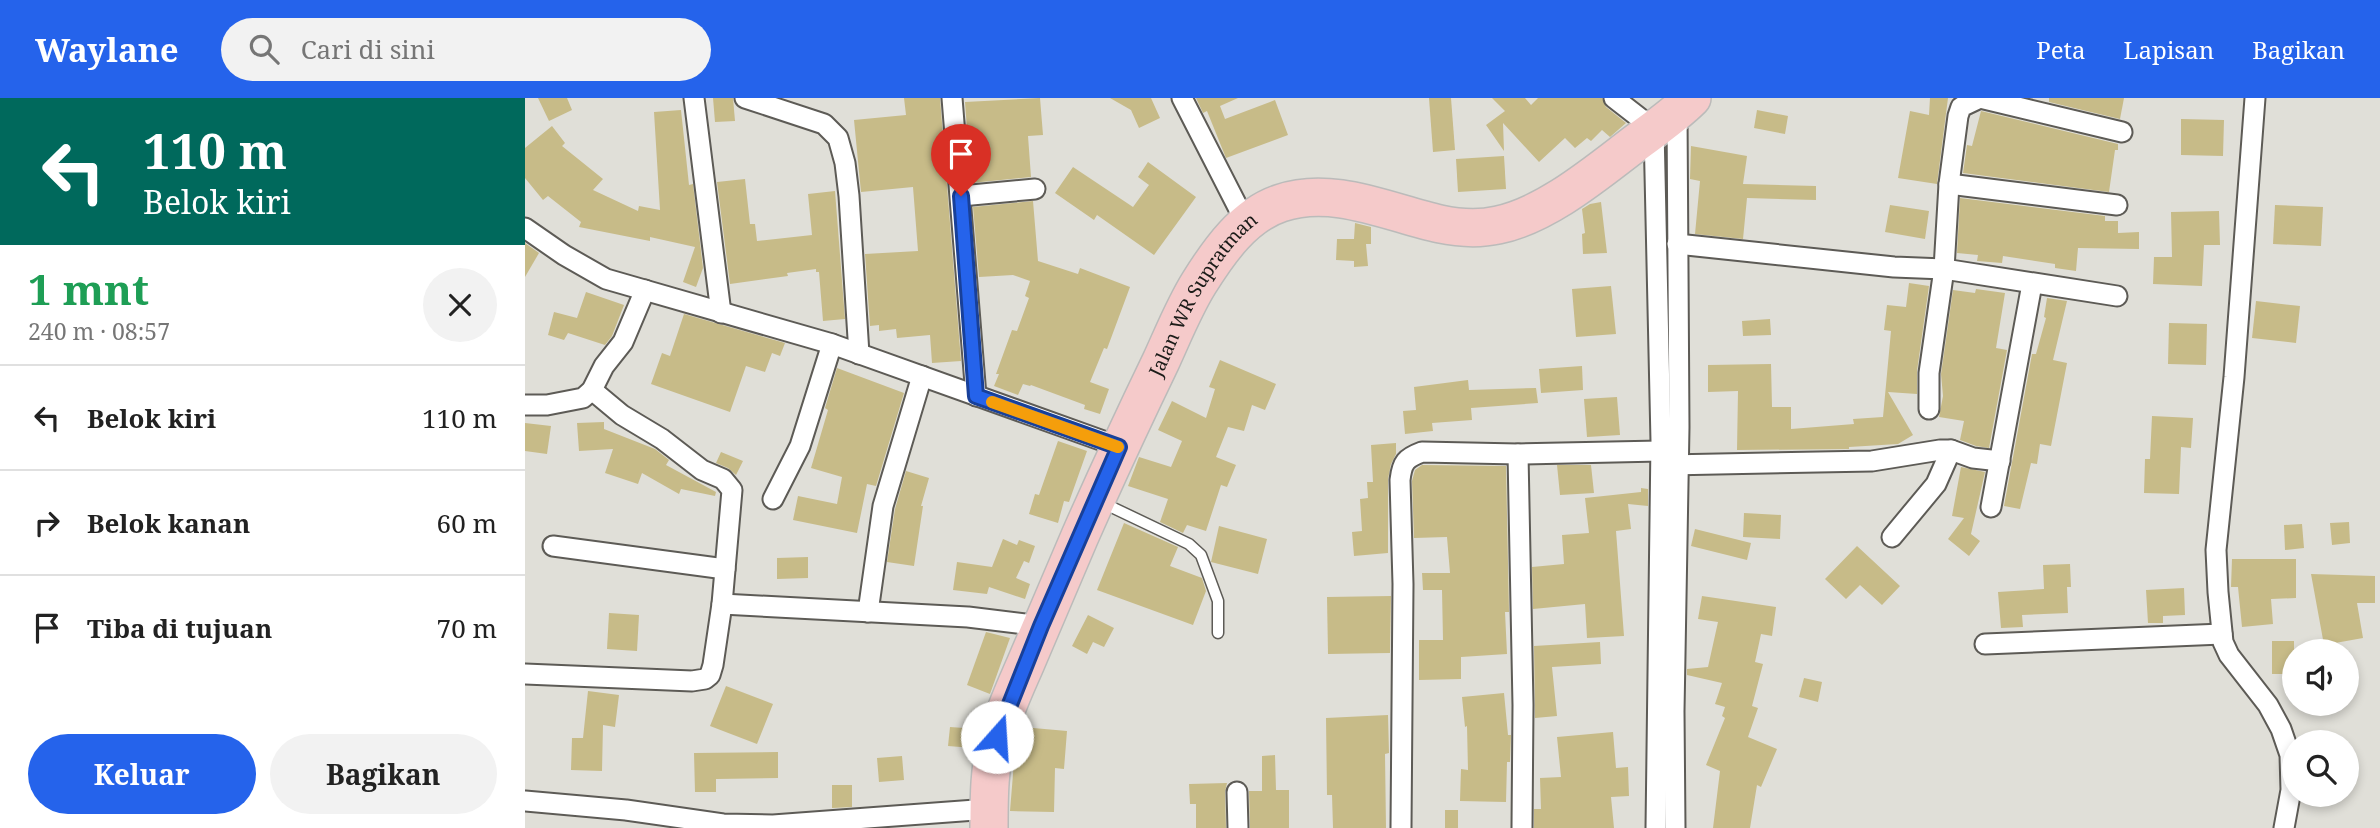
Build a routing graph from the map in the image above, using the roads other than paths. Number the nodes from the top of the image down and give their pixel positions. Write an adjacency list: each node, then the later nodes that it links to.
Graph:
1 (694, 98): 21 (street)
2 (745, 98): 7 (street)
3 (952, 98): 12 (street)
4 (1182, 98): 14 (street)
5 (1614, 98): 8 (street)
6 (2255, 98): 44 (street)
7 (770, 102): 23 (street)
8 (1674, 113): 14 (highway, Jalan WR Supratman); 16 (street); 32 (street)
9 (2122, 132): 10 (street)
10 (1949, 184): 13 (street); 17 (street)
11 (1035, 189): 12 (street)
12 (961, 196): 26 (street)
13 (2117, 205)
14 (1245, 223): 29 (highway, Jalan WR Supratman)
15 (525, 228): 19 (street)
16 (1677, 244): 17 (street); 32 (street)
17 (1944, 269): 18 (street); 28 (street)
18 (2032, 284): 20 (street); 33 (street)
19 (645, 290): 21 (street); 25 (street)
20 (2117, 296)
21 (721, 313): 22 (street)
22 (832, 344): 23 (street); 34 (street)
23 (859, 354): 24 (street)
24 (922, 376): 26 (street); 41 (street)
25 (592, 390): 27 (street); 39 (street)
26 (976, 396): 29 (street)
27 (525, 405)
28 (1929, 409)
29 (1119, 447): 35 (highway, Jalan WR Supratman)
30 (1951, 450): 32 (street); 33 (street); 37 (street)
31 (1518, 454): 32 (street); 52 (street); 53 (street)
32 (1666, 460): 47 (street)
33 (2000, 461): 36 (street)
34 (773, 499)
35 (1096, 500): 42 (highway, Jalan WR Supratman); 43 (lane)
36 (1991, 507)
37 (1892, 537)
38 (553, 546): 39 (street)
39 (725, 569): 40 (street)
40 (722, 604): 41 (street); 46 (street)
41 (868, 612): 42 (street)
42 (1041, 626): 50 (highway, Jalan WR Supratman)
43 (1218, 633)
44 (2223, 634): 45 (street); 56 (street)
45 (1985, 644)
46 (525, 674)
47 (1666, 710): 54 (street); 55 (street)
48 (1237, 792): 51 (street)
49 (525, 801): 50 (street)
50 (989, 818)
51 (1238, 828)
52 (1401, 828)
53 (1522, 828)
54 (1656, 828)
55 (1675, 828)
56 (2284, 828)

